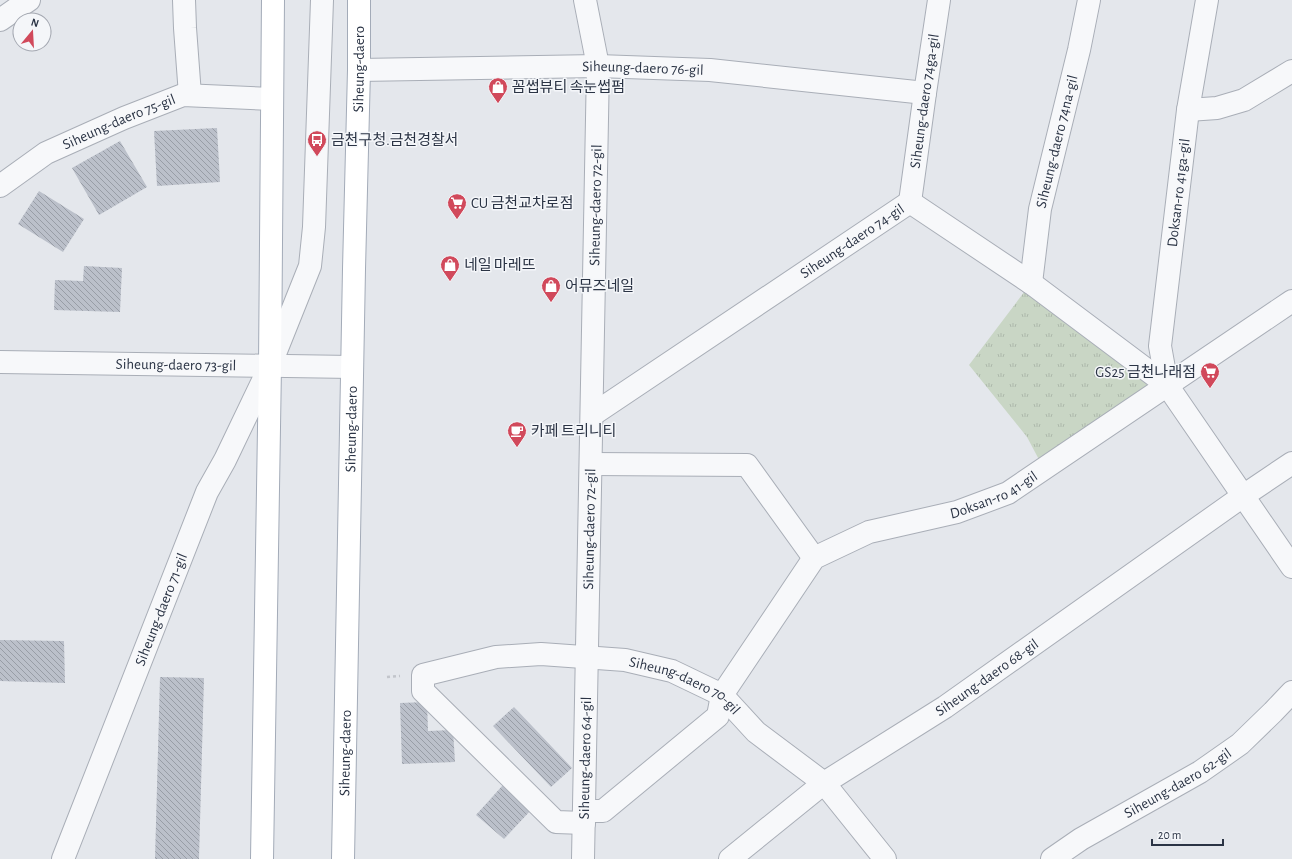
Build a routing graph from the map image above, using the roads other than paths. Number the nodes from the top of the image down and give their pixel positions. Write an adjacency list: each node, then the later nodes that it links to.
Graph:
1 (29, 0): 10 (street)
2 (184, 0): 15 (street)
3 (274, 0): 16 (main road)
4 (322, 0): 23 (street, Siheung-daero 71-gil)
5 (584, 0): 11 (street, Siheung-daero 72-gil)
6 (939, 0): 14 (street, Siheung-daero 74ga-gil)
7 (1089, 0): 20 (street, Siheung-daero 74na-gil)
8 (1207, 0): 17 (street, Doksan-ro 41ga-gil)
9 (359, 2): 12 (main road, Siheung-daero)
10 (0, 20)
11 (598, 66): 12 (street, Siheung-daero 76-gil); 14 (street, Siheung-daero 76-gil); 26 (street, Siheung-daero 72-gil)
12 (359, 70): 24 (main road, Siheung-daero)
13 (1292, 71): 17 (street)
14 (924, 94): 19 (street, Siheung-daero 74ga-gil)
15 (190, 95): 16 (street, Siheung-daero 75-gil); 18 (street, Siheung-daero 75-gil)
16 (272, 99): 23 (main road)
17 (1188, 110): 25 (street, Doksan-ro 41ga-gil)
18 (0, 186)
19 (910, 202): 20 (street, Siheung-daero 74-gil); 26 (street, Siheung-daero 74-gil)
20 (1031, 283): 25 (street, Siheung-daero 74-gil)
21 (1292, 300): 25 (street, Doksan-ro 41-gil)
22 (0, 362): 23 (street, Siheung-daero 73-gil)
23 (270, 366): 24 (street, Siheung-daero 73-gil); 37 (street, Siheung-daero 71-gil); 38 (main road)
24 (352, 367): 39 (main road, Siheung-daero)
25 (1167, 386): 29 (street); 30 (street, Doksan-ro 41-gil)
26 (592, 415): 28 (street, Siheung-daero 72-gil)
27 (1292, 463): 29 (street, Siheung-daero 68-gil)
28 (591, 464): 30 (street); 32 (street, Siheung-daero 72-gil)
29 (1243, 496): 31 (street); 35 (street, Siheung-daero 68-gil)
30 (814, 558): 34 (street)
31 (1292, 567)
32 (587, 657): 34 (street, Siheung-daero 70-gil); 36 (street, Siheung-daero 64-gil); 36 (street, Siheung-daero 70-gil)
33 (1292, 692): 43 (street, Siheung-daero 62-gil)
34 (722, 695): 35 (street, Siheung-daero 70-gil); 36 (street)
35 (824, 783): 41 (street, Siheung-daero 68-gil); 42 (street, Siheung-daero 70-gil)
36 (584, 817): 40 (street, Siheung-daero 64-gil)
37 (64, 859)
38 (262, 859)
39 (344, 859)
40 (583, 859)
41 (730, 859)
42 (885, 859)
43 (1052, 859)

